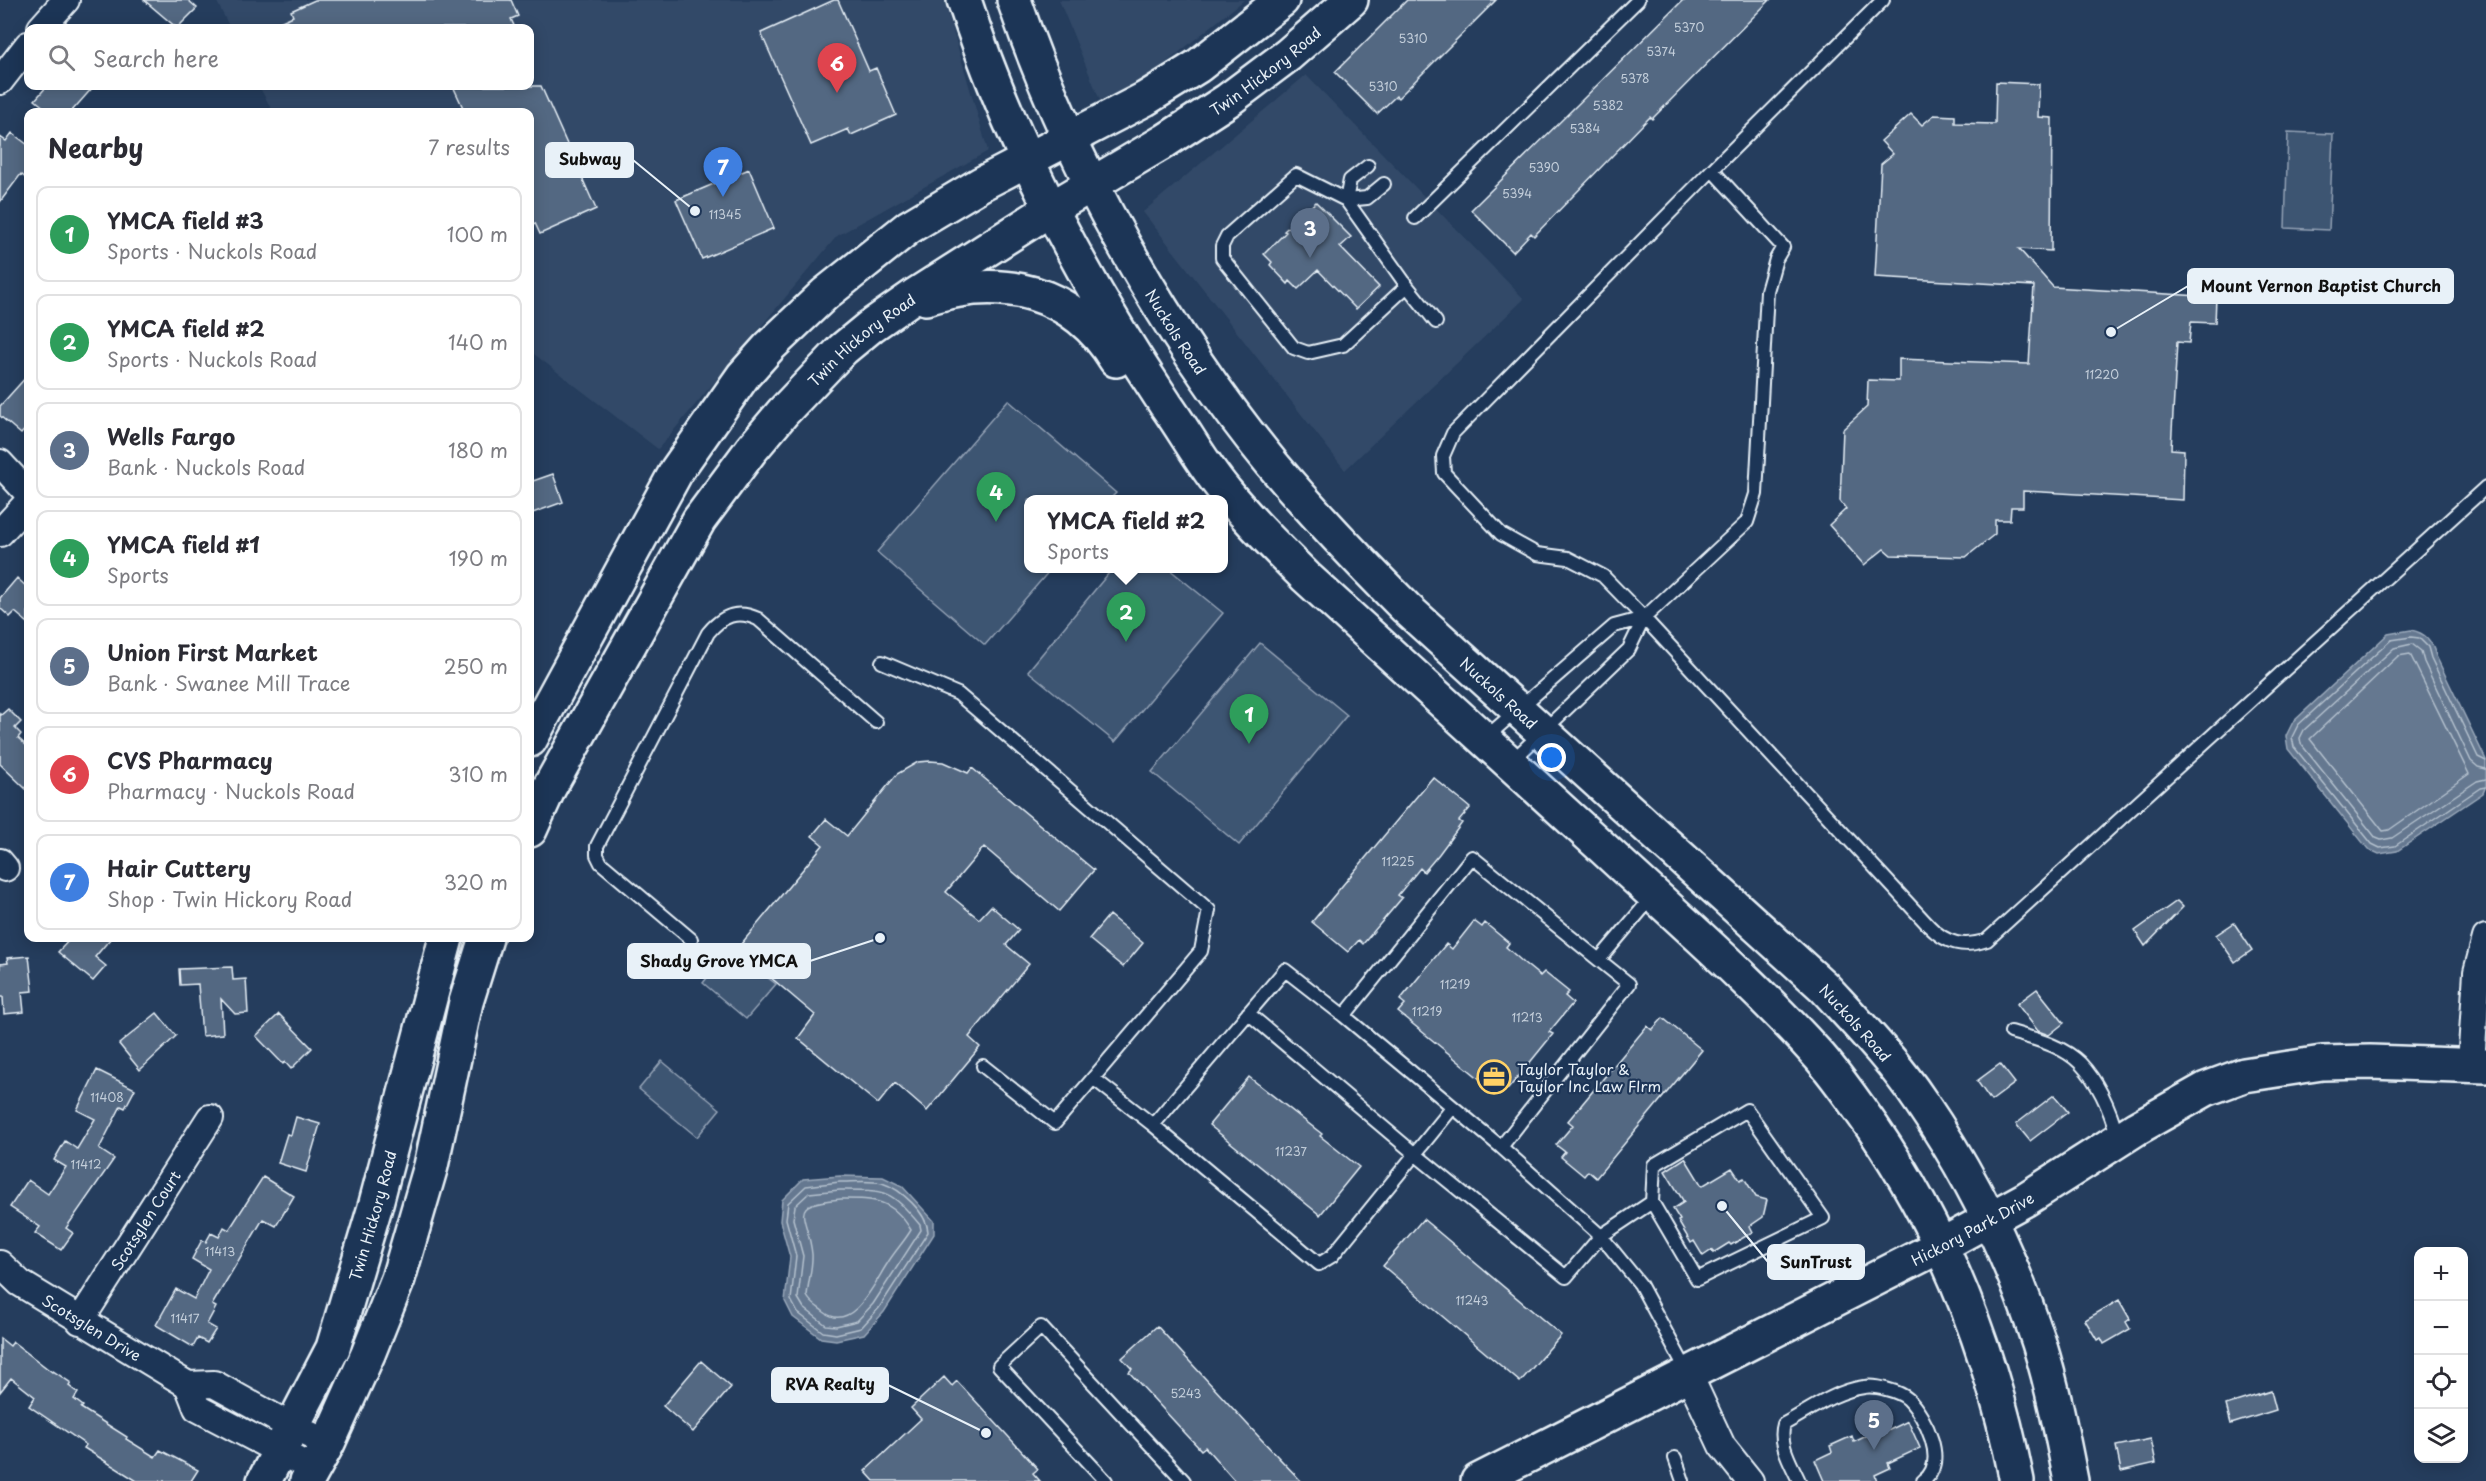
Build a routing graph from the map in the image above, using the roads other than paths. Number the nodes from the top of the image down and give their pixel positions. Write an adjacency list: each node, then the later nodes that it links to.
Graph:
1 (66, 0): 8 (street)
2 (964, 0): 12 (main road)
3 (1014, 0): 11 (main road, Nuckols Road)
4 (1282, 0): 11 (main road)
5 (1351, 0): 15 (main road, Twin Hickory Road)
6 (1638, 0): 19 (lane)
7 (1883, 0): 14 (lane)
8 (45, 24)
9 (24, 50): 10 (street)
10 (0, 81)
11 (1070, 138): 12 (main road); 15 (main road, Nuckols Road)
12 (1027, 160): 18 (main road); 34 (main road)
13 (1368, 166): 17 (lane)
14 (1712, 170): 29 (lane); 29 (lane)
15 (1092, 184): 18 (main road, Twin Hickory Road); 31 (main road, Nuckols Road)
16 (1384, 184): 17 (lane)
17 (1346, 200): 20 (lane); 20 (lane)
18 (1052, 208): 22 (main road, Twin Hickory Road); 26 (main road)
19 (1415, 218)
20 (1407, 286): 21 (lane)
21 (1437, 322)
22 (871, 326): 26 (main road); 37 (main road, Twin Hickory Road)
23 (0, 463): 25 (street)
24 (2486, 487): 29 (lane)
25 (24, 489)
26 (1223, 489): 35 (main road)
27 (24, 506): 28 (street)
28 (0, 533)
29 (1644, 618): 31 (lane); 33 (lane)
30 (882, 662): 49 (lane)
31 (1517, 710): 33 (main road, Nuckols Road); 35 (lane)
32 (876, 722): 40 (lane)
33 (1541, 732): 36 (lane); 57 (main road, Nuckols Road)
34 (534, 734)
35 (1484, 739): 36 (main road)
36 (1510, 763): 38 (main road)
37 (534, 821)
38 (1654, 895): 43 (lane); 59 (main road)
39 (2486, 938): 48 (street)
40 (692, 939)
41 (445, 942): 63 (main road, Twin Hickory Road)
42 (485, 942): 65 (main road)
43 (1599, 960): 45 (lane); 54 (lane)
44 (1248, 1013): 45 (lane); 52 (lane); 55 (lane)
45 (1344, 1016): 50 (lane)
46 (2011, 1032): 53 (lane)
47 (983, 1065): 49 (lane)
48 (2478, 1065): 53 (main road, Hickory Park Drive)
49 (1094, 1078): 52 (lane)
50 (1453, 1107): 54 (lane); 55 (lane)
51 (210, 1118): 61 (street, Scotsglen Court)
52 (1153, 1125): 55 (lane)
53 (2119, 1139): 57 (main road, Hickory Park Drive)
54 (1501, 1147): 58 (lane)
55 (1414, 1154): 58 (lane)
56 (1652, 1202): 56 (lane); 58 (lane)
57 (1988, 1220): 59 (main road, Hickory Park Drive); 75 (main road, Nuckols Road)
58 (1601, 1236): 62 (lane)
59 (1942, 1245): 62 (main road, Hickory Park Drive); 74 (main road)
60 (0, 1264): 61 (street, Scotsglen Drive)
61 (80, 1321): 63 (street, Scotsglen Drive)
62 (1688, 1373): 69 (main road, Hickory Park Drive); 71 (street)
63 (286, 1440): 65 (street, Scotsglen Drive); 66 (main road, Twin Hickory Road)
64 (1675, 1458): 70 (lane)
65 (317, 1465)
66 (264, 1481)
67 (1106, 1481): 68 (lane)
68 (1184, 1481)
69 (1478, 1481)
70 (1683, 1481)
71 (1750, 1481)
72 (1799, 1481): 73 (lane)
73 (1923, 1481)
74 (2017, 1481)
75 (2071, 1481)

